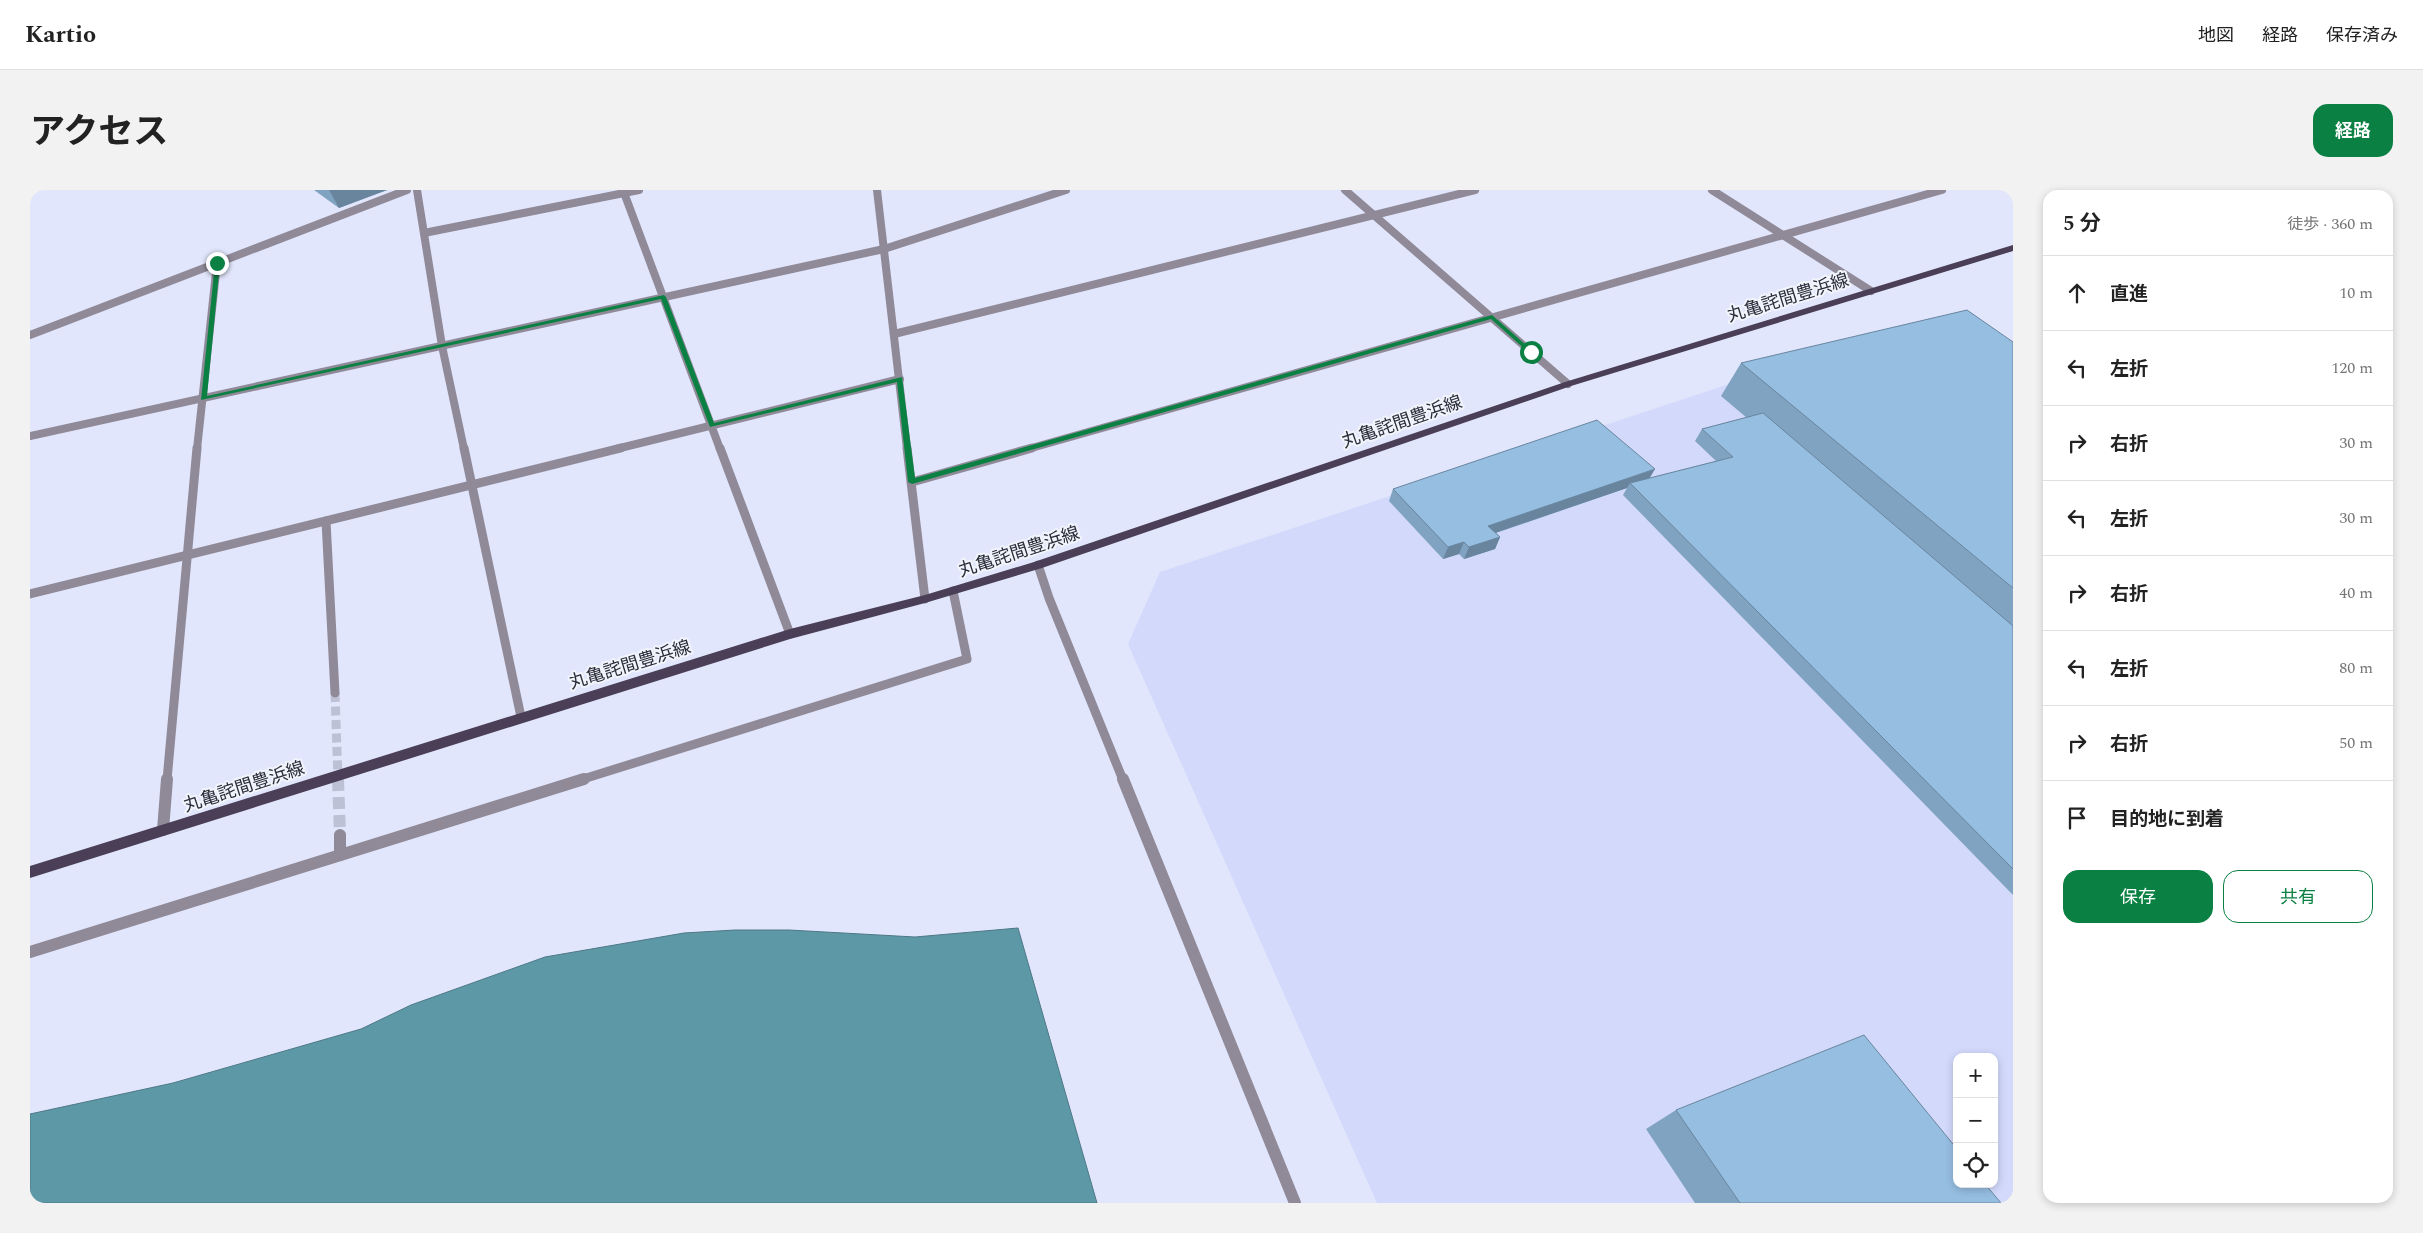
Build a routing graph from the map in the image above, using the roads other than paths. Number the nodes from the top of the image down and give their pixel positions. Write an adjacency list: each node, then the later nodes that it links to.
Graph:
1 (407, 190): 16 (street)
2 (417, 190): 12 (street)
3 (638, 190): 10 (street)
4 (877, 190): 15 (street)
5 (1066, 190): 15 (street)
6 (1345, 190): 11 (street)
7 (1475, 190): 11 (street)
8 (1712, 190): 13 (street)
9 (1942, 190): 13 (street)
10 (623, 192): 12 (street); 18 (street)
11 (1374, 215): 19 (street); 20 (street)
12 (424, 233): 22 (street)
13 (1782, 235): 17 (street); 19 (street)
14 (2013, 248): 17 (main road, 丸亀詫間豊浜線)
15 (884, 249): 18 (street); 20 (street)
16 (217, 263): 21 (street); 25 (street)
17 (1871, 292): 24 (main road, 丸亀詫間豊浜線)
18 (664, 297): 22 (street); 26 (street)
19 (1492, 317): 24 (street); 28 (street)
20 (894, 334): 23 (street)
21 (30, 335)
22 (442, 346): 25 (street); 29 (street)
23 (900, 379): 26 (street); 28 (street)
24 (1568, 384): 32 (main road, 丸亀詫間豊浜線)
25 (203, 398): 27 (street); 31 (street)
26 (712, 426): 29 (street); 36 (street)
27 (30, 436)
28 (912, 482): 35 (street)
29 (471, 485): 30 (street); 38 (street)
30 (326, 521): 31 (street); 37 (street)
31 (186, 555): 34 (street); 39 (street)
32 (1038, 565): 33 (main road, 丸亀詫間豊浜線); 44 (street)
33 (953, 591): 35 (main road, 丸亀詫間豊浜線); 41 (street)
34 (30, 594)
35 (925, 599): 36 (main road, 丸亀詫間豊浜線)
36 (790, 634): 38 (main road, 丸亀詫間豊浜線)
37 (335, 693)
38 (521, 718): 39 (main road, 丸亀詫間豊浜線)
39 (163, 830): 42 (main road, 丸亀詫間豊浜線)
40 (340, 834): 41 (street)
41 (340, 855): 43 (street)
42 (30, 872)
43 (30, 952)
44 (1295, 1203)

